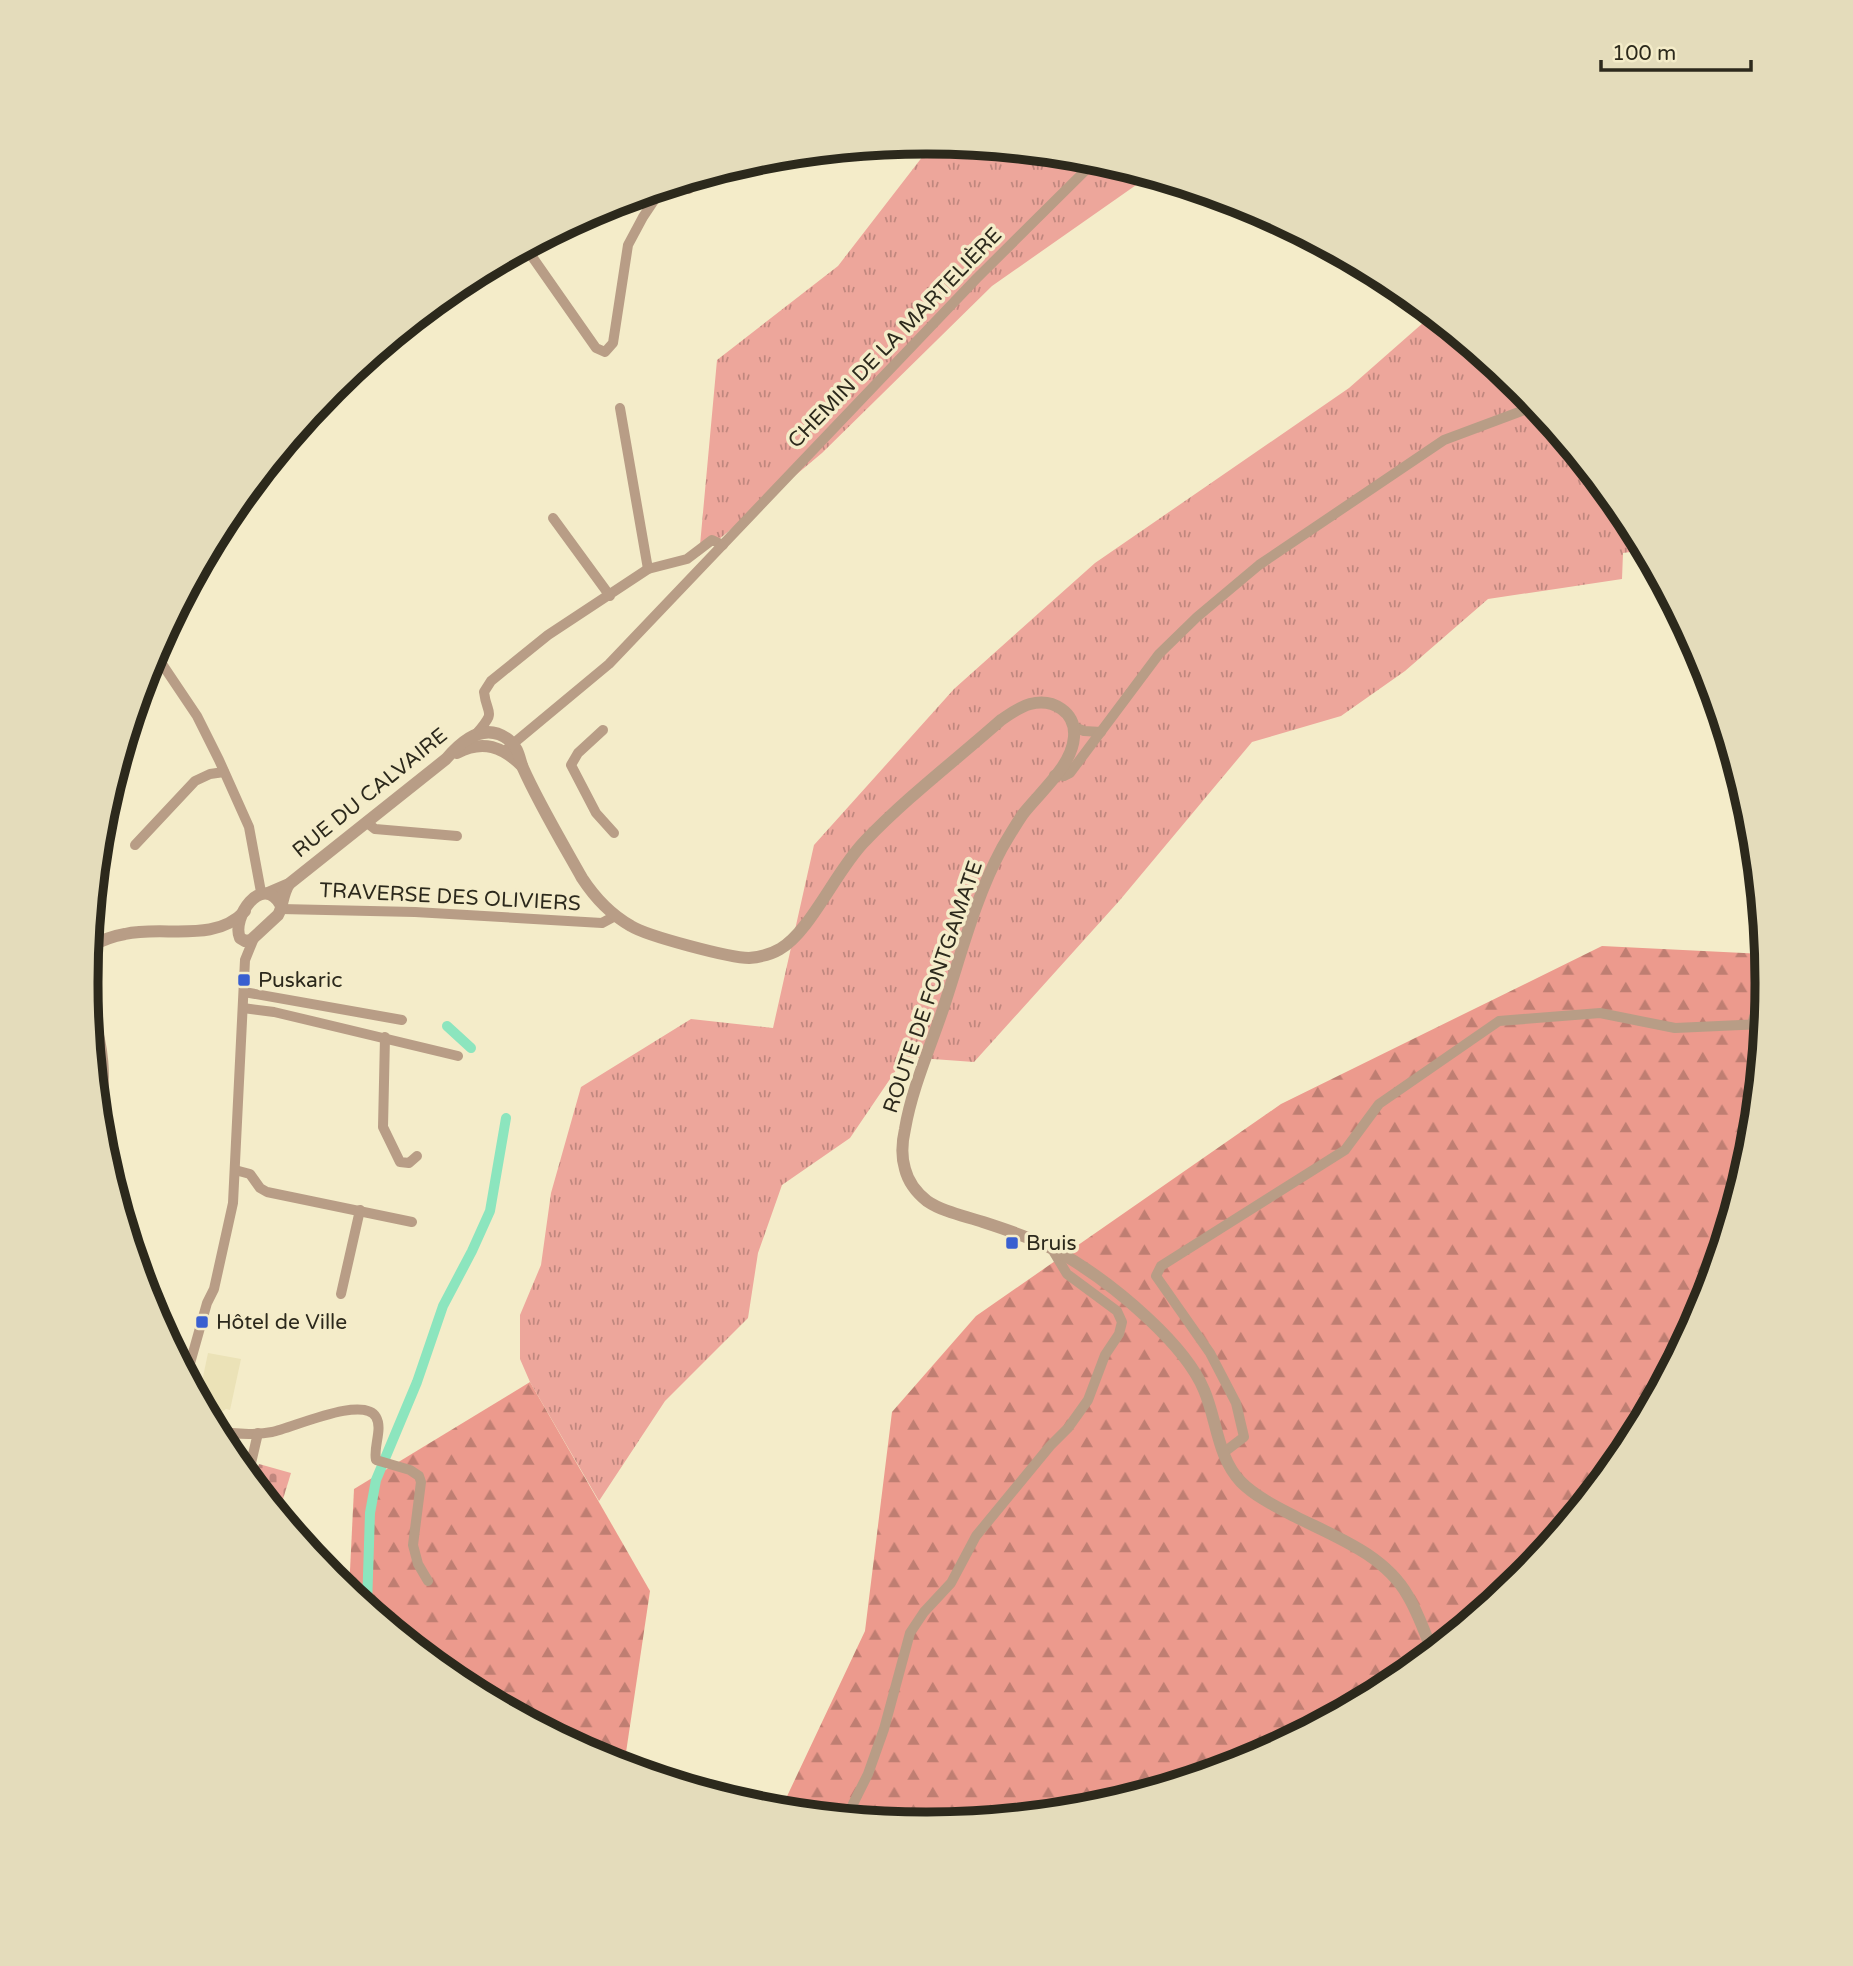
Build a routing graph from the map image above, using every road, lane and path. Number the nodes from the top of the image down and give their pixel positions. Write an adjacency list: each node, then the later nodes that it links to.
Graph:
1 (1086, 170): 7 (street, CHEMIN DE LA MARTELIÈRE)
2 (655, 200): 3 (street)
3 (531, 255)
4 (621, 408): 8 (street)
5 (1524, 410): 13 (street)
6 (553, 518): 9 (street)
7 (721, 543): 8 (street); 15 (street, CHEMIN DE LA MARTELIÈRE)
8 (648, 569): 9 (street)
9 (610, 596): 14 (street)
10 (162, 663): 19 (street)
11 (1074, 727): 13 (street); 20 (street, ROUTE DE FONTGAMATE); 29 (street)
12 (603, 730): 22 (street)
13 (1101, 732): 20 (street)
14 (477, 733): 15 (street, RUE DU CALVAIRE); 17 (street, RUE DU CALVAIRE)
15 (514, 744): 16 (street, CHEMIN DE LA MARTELIÈRE); 18 (street)
16 (501, 749): 17 (street); 18 (street)
17 (446, 759): 21 (street, RUE DU CALVAIRE)
18 (522, 766): 29 (street)
19 (224, 772): 24 (street); 26 (street)
20 (1054, 775): 47 (street, ROUTE DE FONTGAMATE)
21 (366, 822): 23 (street); 25 (street, RUE DU CALVAIRE)
22 (614, 832)
23 (457, 835)
24 (135, 845)
25 (289, 884): 26 (street, RUE DU CALVAIRE); 27 (street, RUE DU CALVAIRE)
26 (265, 893): 27 (street); 28 (street)
27 (281, 907): 29 (street, TRAVERSE DES OLIVIERS); 32 (street)
28 (245, 911): 30 (street); 31 (street)
29 (615, 916)
30 (222, 927): 31 (street); 33 (street)
31 (239, 937): 32 (street); 34 (street)
32 (254, 938): 34 (street)
33 (99, 943)
34 (245, 960): 35 (street)
35 (244, 992): 36 (street); 37 (street)
36 (243, 1008): 40 (street); 44 (street)
37 (402, 1020)
38 (1753, 1025): 52 (street)
39 (100, 1033): 42 (street)
40 (385, 1037): 41 (street); 43 (street)
41 (458, 1056)
42 (103, 1068)
43 (417, 1156)
44 (235, 1170): 45 (street); 49 (street)
45 (360, 1210): 46 (street); 48 (street)
46 (412, 1222)
47 (1052, 1248): 52 (street, ROUTE DE FONTGAMATE); 56 (street)
48 (341, 1294)
49 (190, 1362)
50 (231, 1432): 51 (street)
51 (258, 1433): 53 (street); 54 (street)
52 (1223, 1453): 55 (street, ROUTE DE FONTGAMATE)
53 (251, 1462)
54 (428, 1581)
55 (1428, 1642)
56 (851, 1808)

